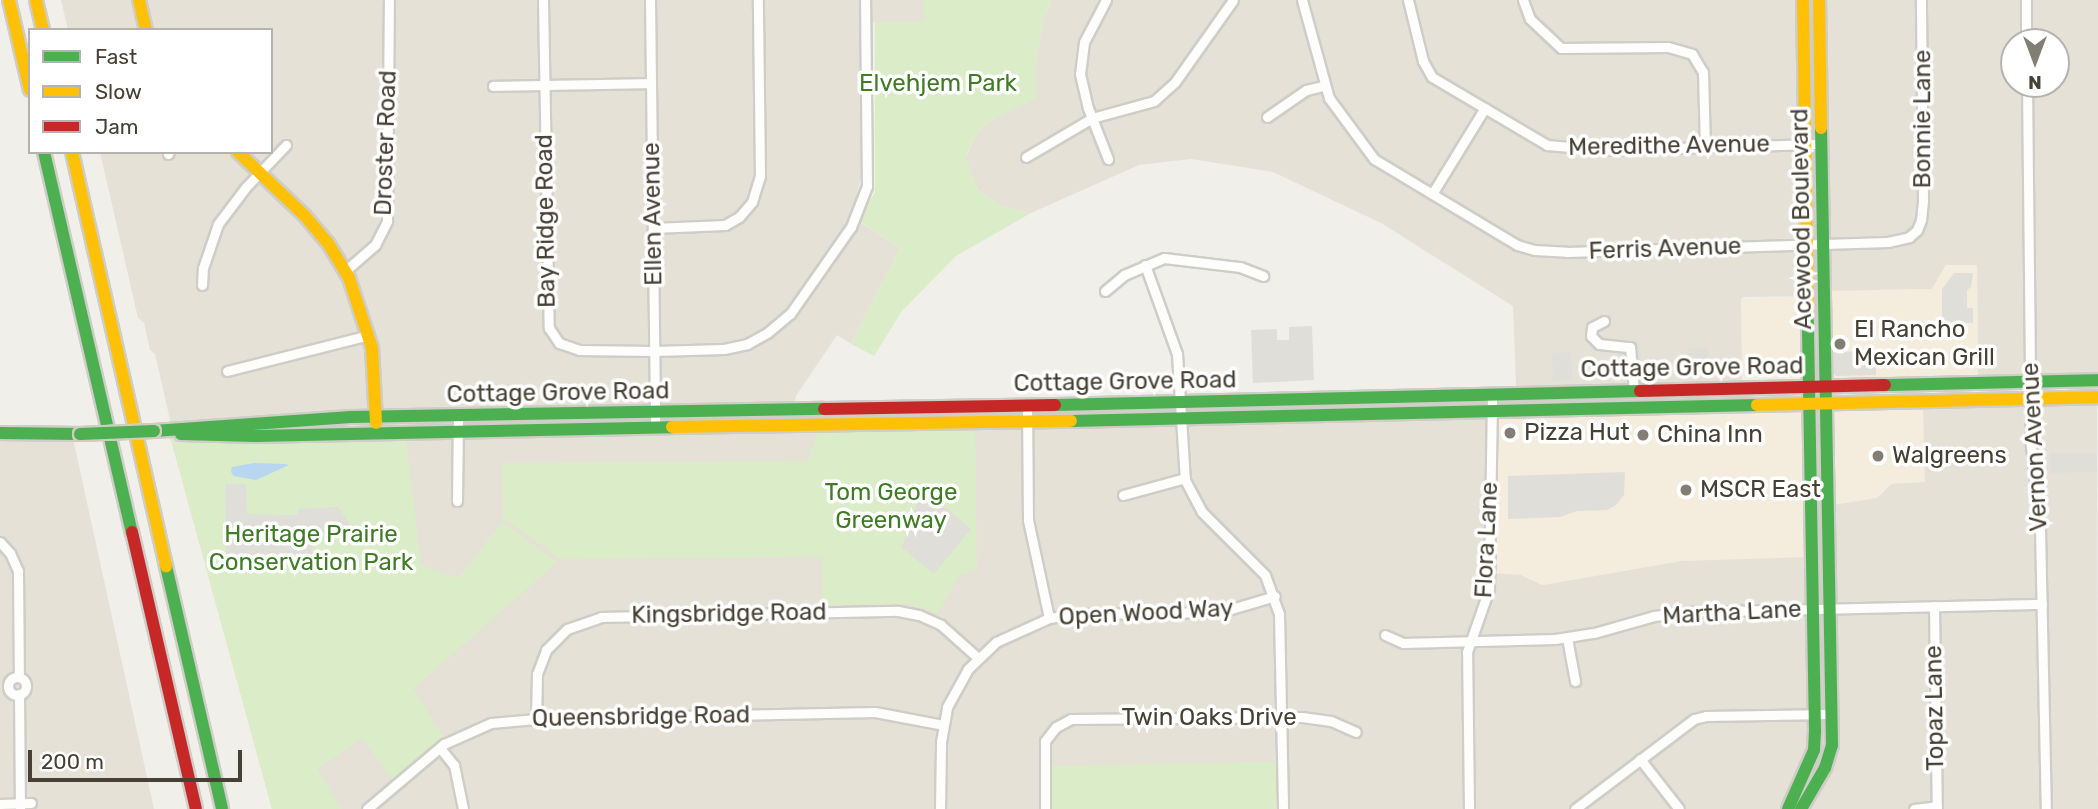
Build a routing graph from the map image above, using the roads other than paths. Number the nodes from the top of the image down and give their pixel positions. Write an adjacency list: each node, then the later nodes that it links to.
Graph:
1 (9, 0): 21 (main road)
2 (36, 0): 18 (main road)
3 (139, 0): 19 (main road)
4 (389, 0): 46 (street, Droster Road)
5 (543, 0): 23 (street, Bay Ridge Road)
6 (650, 0): 22 (street, Ellen Avenue)
7 (758, 0): 41 (street)
8 (865, 0): 52 (street, Bay Ridge Road)
9 (1106, 0): 28 (street)
10 (1233, 0): 28 (street)
11 (1302, 0): 25 (street, Ferris Avenue)
12 (1408, 0): 27 (street, Meredithe Avenue)
13 (1522, 0): 33 (street)
14 (1803, 0): 30 (main road, Acewood Boulevard)
15 (1819, 0): 31 (main road, Acewood Boulevard)
16 (1922, 0): 42 (street, Bonnie Lane)
17 (2026, 0): 20 (street)
18 (43, 28)
19 (146, 28)
20 (2026, 28)
21 (28, 81)
22 (651, 83): 23 (street); 41 (street, Ellen Avenue)
23 (544, 85): 24 (street); 52 (street, Bay Ridge Road)
24 (493, 86)
25 (1324, 86): 29 (street); 40 (street, Ferris Avenue)
26 (2027, 98): 55 (street, Vernon Avenue)
27 (1485, 108): 33 (street, Meredithe Avenue); 40 (street)
28 (1091, 117): 37 (street); 38 (street)
29 (1267, 117)
30 (1805, 144): 31 (street, Meredithe Avenue); 33 (street, Meredithe Avenue); 44 (main road, Acewood Boulevard)
31 (1822, 144): 43 (main road, Acewood Boulevard)
32 (286, 145): 39 (street)
33 (1705, 146)
34 (44, 154): 108 (main road)
35 (72, 154): 109 (main road)
36 (240, 154): 39 (main road)
37 (1027, 157)
38 (1108, 159)
39 (260, 174): 46 (main road); 48 (street)
40 (1432, 194): 44 (street, Ferris Avenue)
41 (653, 228): 52 (street, Ellen Avenue)
42 (1912, 234): 43 (street, Ferris Avenue)
43 (1823, 243): 44 (street, Ferris Avenue); 57 (main road, Acewood Boulevard)
44 (1806, 244): 56 (main road, Acewood Boulevard)
45 (1145, 265): 47 (street); 49 (street); 62 (street)
46 (345, 271): 51 (main road)
47 (1263, 276)
48 (201, 285)
49 (1105, 291)
50 (1604, 321): 58 (street)
51 (369, 335): 53 (street); 69 (main road)
52 (654, 351): 66 (street, Ellen Avenue)
53 (227, 371)
54 (2098, 380): 55 (main road, Cottage Grove Road)
55 (2031, 382): 57 (main road, Cottage Grove Road); 61 (street, Vernon Avenue)
56 (1808, 386): 57 (main road, Cottage Grove Road); 58 (main road, Cottage Grove Road); 65 (main road, Acewood Boulevard)
57 (1824, 386): 63 (main road, Acewood Boulevard)
58 (1634, 390): 59 (main road, Cottage Grove Road)
59 (1492, 393): 62 (main road, Cottage Grove Road); 67 (street, Flora Lane)
60 (2098, 397): 61 (main road, Cottage Grove Road)
61 (2032, 399): 63 (main road, Cottage Grove Road); 84 (street, Vernon Avenue)
62 (1180, 401): 64 (main road, Cottage Grove Road); 70 (street)
63 (1825, 404): 65 (main road, Cottage Grove Road); 87 (main road, Acewood Boulevard)
64 (1027, 405): 66 (main road, Cottage Grove Road); 71 (street)
65 (1808, 405): 67 (main road, Cottage Grove Road); 86 (main road, Acewood Boulevard)
66 (655, 412): 68 (main road, Cottage Grove Road); 72 (street, Ellen Avenue)
67 (1491, 412): 70 (main road, Cottage Grove Road); 91 (street, Flora Lane)
68 (458, 416): 69 (main road, Cottage Grove Road); 74 (street)
69 (376, 417): 73 (main road, Cottage Grove Road); 75 (main road)
70 (1180, 419): 71 (main road, Cottage Grove Road); 79 (street)
71 (1027, 421): 72 (main road, Cottage Grove Road); 88 (street)
72 (655, 427): 74 (main road, Cottage Grove Road)
73 (154, 431): 75 (main road, Cottage Grove Road); 77 (main road, Cottage Grove Road, bridge)
74 (458, 431): 75 (main road, Cottage Grove Road); 81 (street)
75 (376, 432)
76 (0, 433): 77 (main road, Cottage Grove Road)
77 (54, 434): 78 (main road, Cottage Grove Road)
78 (0, 440)
79 (1185, 478): 80 (street); 83 (street)
80 (1123, 495)
81 (457, 501)
82 (0, 542): 94 (street)
83 (1275, 596): 88 (street, Open Wood Way); 98 (street)
84 (2042, 604): 85 (street, Martha Lane); 121 (street, Vernon Avenue)
85 (1934, 606): 87 (street, Martha Lane); 107 (street, Topaz Lane)
86 (1812, 608): 87 (street, Martha Lane); 90 (street, Martha Lane); 97 (main road, Acewood Boulevard)
87 (1830, 608): 96 (main road, Acewood Boulevard)
88 (1049, 618): 92 (street, Open Wood Way)
89 (1385, 635): 91 (street, Martha Lane)
90 (1567, 638): 91 (street, Martha Lane); 93 (street)
91 (1468, 641): 115 (street, Flora Lane)
92 (978, 658): 99 (street, Kingsbridge Road); 100 (street, Open Wood Way)
93 (1575, 681)
94 (12, 685): 95 (street); 106 (street)
95 (0, 692)
96 (1832, 714): 97 (street); 119 (main road, Acewood Boulevard)
97 (1815, 715): 103 (street); 118 (main road, Acewood Boulevard)
98 (1282, 717): 101 (street, Twin Oaks Drive); 113 (street, Twin Oaks Drive); 114 (street)
99 (536, 719): 100 (street, Queensbridge Road); 102 (street, Queensbridge Road)
100 (943, 725): 112 (street, Open Wood Way)
101 (1356, 732)
102 (440, 748): 110 (street, Queensbridge Road); 111 (street)
103 (1640, 759): 116 (street); 117 (street)
104 (31, 803): 106 (street)
105 (0, 804): 106 (street)
106 (20, 806)
107 (1937, 808): 120 (street)
108 (196, 809)
109 (222, 809)
110 (367, 809)
111 (463, 809)
112 (940, 809)
113 (1045, 809)
114 (1283, 809)
115 (1468, 809)
116 (1575, 809)
117 (1679, 809)
118 (1788, 809)
119 (1801, 809)
120 (1914, 809)
121 (2046, 809)

